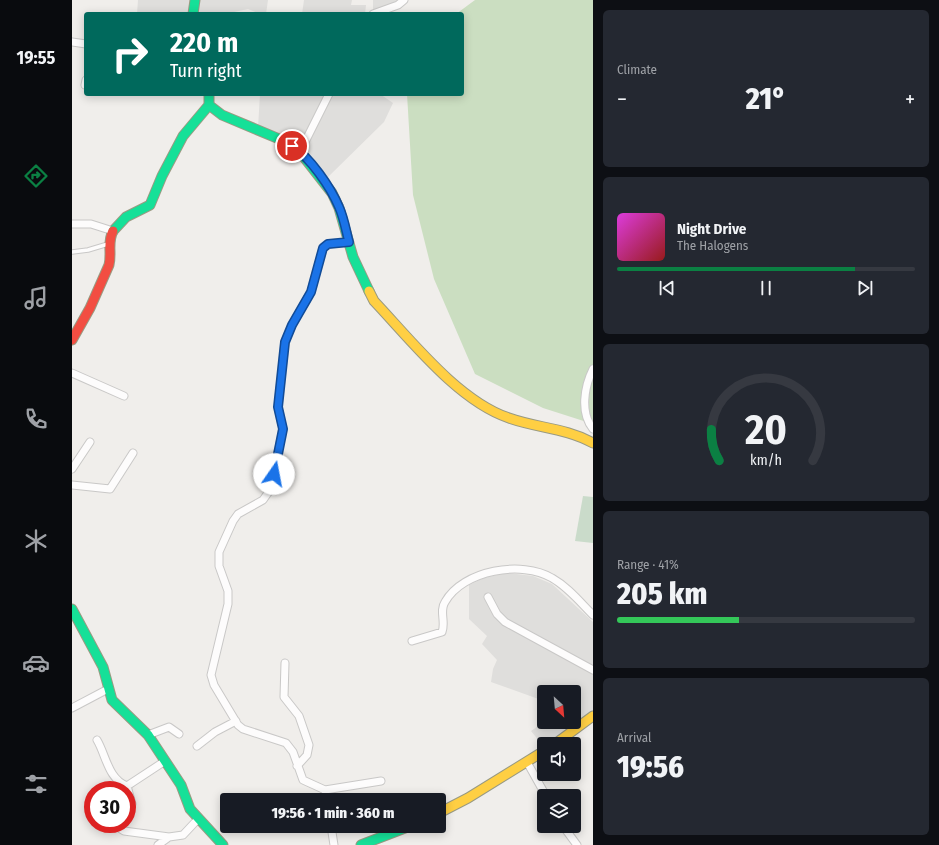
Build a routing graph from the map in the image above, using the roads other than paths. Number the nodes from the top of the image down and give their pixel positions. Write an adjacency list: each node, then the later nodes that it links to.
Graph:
1 (195, 0): 3 (street)
2 (404, 0): 4 (street)
3 (193, 12)
4 (379, 12)
5 (72, 42): 6 (street)
6 (84, 44)
7 (209, 96): 9 (street)
8 (328, 96): 10 (street)
9 (209, 105): 10 (street); 12 (street)
10 (300, 152): 13 (street)
11 (72, 224): 12 (street)
12 (113, 231): 14 (street)
13 (349, 242): 23 (street); 36 (street)
14 (109, 244): 15 (lane); 16 (street)
15 (72, 252)
16 (75, 328): 17 (street)
17 (72, 340)
18 (593, 369): 21 (street)
19 (72, 373): 20 (street)
20 (124, 396)
21 (593, 429)
22 (90, 442): 25 (street)
23 (593, 443)
24 (133, 453): 26 (street)
25 (72, 468)
26 (72, 485)
27 (488, 598): 32 (street)
28 (72, 609): 33 (street)
29 (593, 615): 30 (street)
30 (412, 641)
31 (285, 663): 45 (street)
32 (593, 670)
33 (108, 689): 34 (street); 38 (street)
34 (72, 708)
35 (593, 716): 39 (street)
36 (236, 721): 41 (street); 45 (street)
37 (179, 734): 38 (street)
38 (148, 735): 43 (street)
39 (564, 737)
40 (97, 740): 46 (street)
41 (197, 746)
42 (537, 756): 44 (street)
43 (165, 761): 47 (street); 53 (street)
44 (527, 762): 49 (street); 52 (street)
45 (297, 766): 50 (street)
46 (118, 781)
47 (135, 781)
48 (381, 781): 50 (street)
49 (542, 789)
50 (325, 790): 51 (street)
51 (326, 793)
52 (446, 809)
53 (198, 819): 58 (street); 60 (street)
54 (136, 833): 58 (street)
55 (332, 833): 61 (street)
56 (392, 833): 62 (street)
57 (568, 833): 63 (street)
58 (169, 837): 59 (street)
59 (158, 845)
60 (223, 845)
61 (334, 845)
62 (361, 845)
63 (577, 845)

